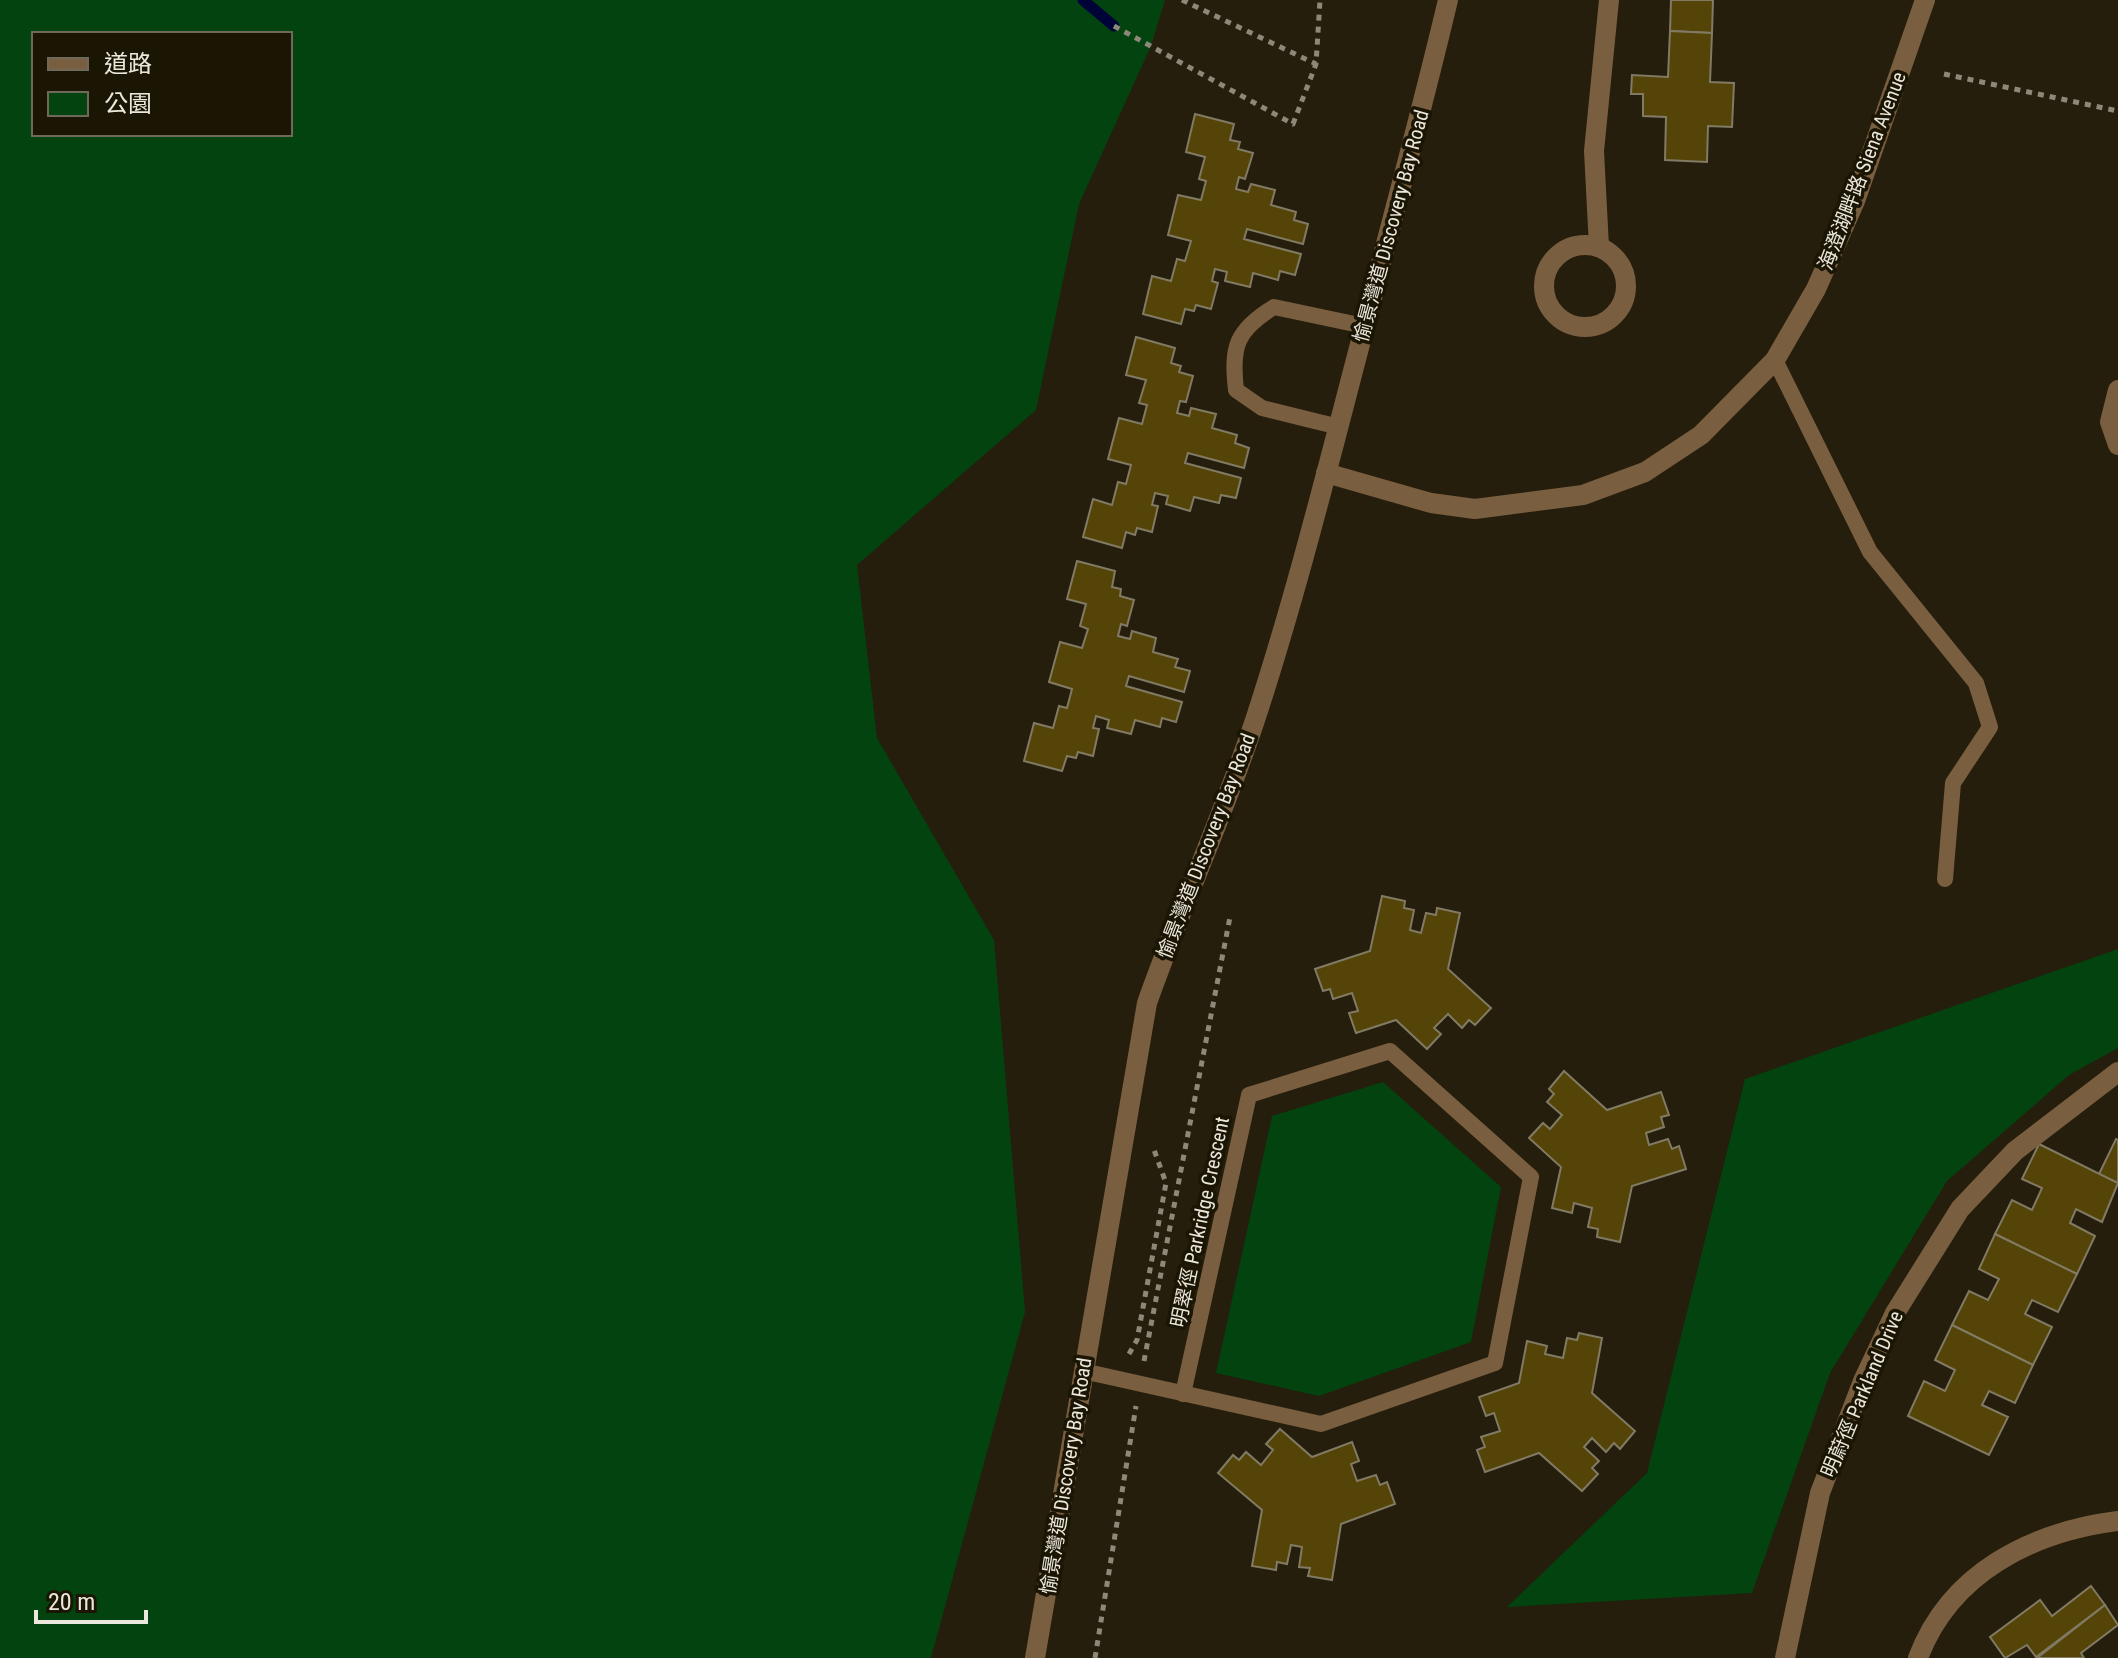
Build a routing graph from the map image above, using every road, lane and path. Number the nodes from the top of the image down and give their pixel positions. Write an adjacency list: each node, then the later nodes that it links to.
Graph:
1 (1182, 0): 7 (path)
2 (1320, 0): 7 (path)
3 (1448, 0): 11 (street, 愉景灣道 Discovery Bay Road)
4 (1925, 0): 12 (street, 海澄湖畔路 Siena Avenue)
5 (1602, 2): 10 (street)
6 (1114, 26): 7 (path)
7 (1316, 64)
8 (1944, 74): 9 (path)
9 (2118, 111)
10 (1599, 247): 10 (street)
11 (1364, 326): 14 (street, 愉景灣道 Discovery Bay Road); 14 (lane)
12 (1775, 360): 16 (street, 海澄湖畔路 Siena Avenue); 17 (lane)
13 (2118, 390): 15 (street)
14 (1339, 427): 16 (street, 愉景灣道 Discovery Bay Road)
15 (2118, 445)
16 (1326, 473): 21 (street, 愉景灣道 Discovery Bay Road)
17 (1945, 879)
18 (1230, 917): 23 (path)
19 (2118, 1072): 28 (street, 明蔚徑 Parkland Drive)
20 (1151, 1140): 22 (path, 愉景灣道 Discovery Bay Road)
21 (1083, 1371): 22 (lane, 明翠徑 Parkridge Crescent); 26 (street, 愉景灣道 Discovery Bay Road)
22 (1114, 1378): 23 (lane, 明翠徑 Parkridge Crescent)
23 (1140, 1384): 24 (lane, 明翠徑 Parkridge Crescent); 27 (path)
24 (1183, 1394): 24 (lane, 明翠徑 Parkridge Crescent)
25 (2118, 1521): 29 (street)
26 (1035, 1658)
27 (1095, 1658)
28 (1785, 1658)
29 (1918, 1658)

